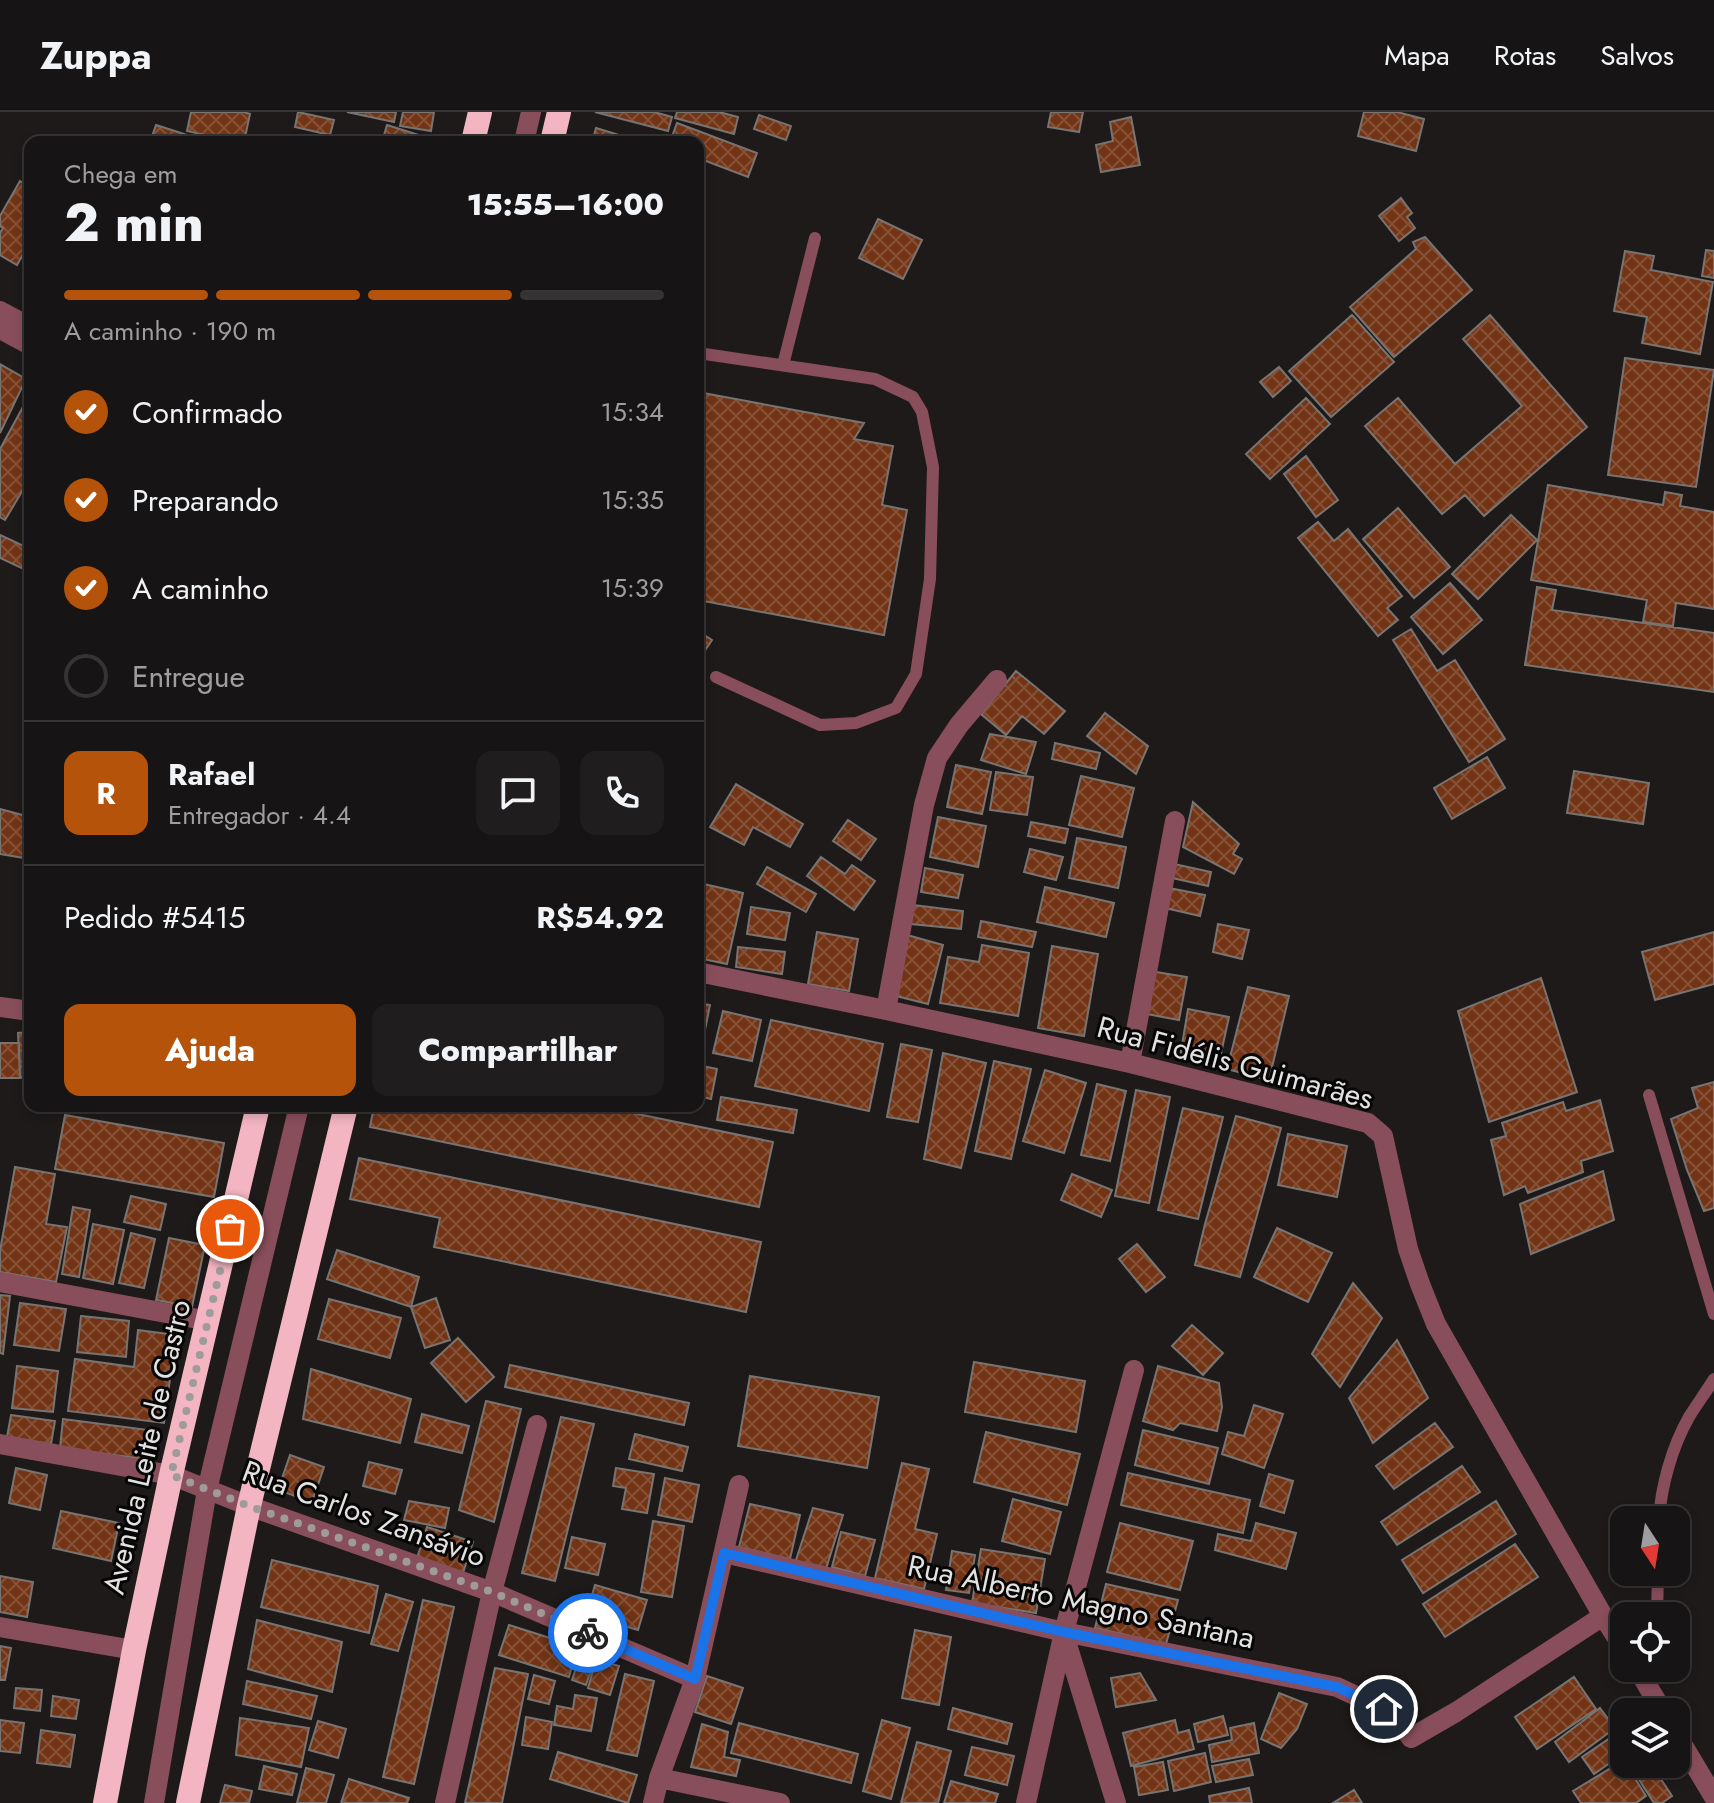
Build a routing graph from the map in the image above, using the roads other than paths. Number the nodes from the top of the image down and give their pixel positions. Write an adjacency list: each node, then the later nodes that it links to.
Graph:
1 (480, 112): 4 (highway)
2 (531, 112): 5 (street)
3 (559, 112): 6 (highway)
4 (474, 136)
5 (525, 136)
6 (553, 136)
7 (815, 238): 13 (lane)
8 (0, 311): 9 (street)
9 (24, 324)
10 (0, 329): 11 (street)
11 (24, 342)
12 (704, 354): 13 (lane)
13 (783, 365): 14 (lane)
14 (716, 677)
15 (997, 680): 20 (street)
16 (1175, 821): 21 (street)
17 (704, 973): 20 (street, Rua Fidélis Guimarães)
18 (0, 1007): 19 (street)
19 (24, 1010)
20 (886, 1010): 21 (street, Rua Fidélis Guimarães)
21 (1130, 1063): 40 (street, Rua Fidélis Guimarães)
22 (1649, 1095): 27 (lane)
23 (257, 1112): 28 (highway, Avenida Leite de Castro)
24 (298, 1112): 35 (street)
25 (345, 1112): 36 (highway)
26 (0, 1282): 28 (street)
27 (1714, 1314)
28 (209, 1321): 33 (highway, Avenida Leite de Castro)
29 (1134, 1370): 43 (street)
30 (1714, 1379): 37 (lane)
31 (537, 1425): 39 (street)
32 (0, 1444): 33 (street, Rua Carlos Zansávio)
33 (171, 1475): 35 (street, Rua Carlos Zansávio); 44 (highway, Avenida Leite de Castro)
34 (739, 1485): 38 (street)
35 (207, 1490): 36 (street, Rua Carlos Zansávio); 50 (street)
36 (249, 1506): 39 (street, Rua Carlos Zansávio); 51 (highway)
37 (1660, 1506)
38 (724, 1553): 43 (street, Rua Alberto Magno Santana); 45 (street)
39 (492, 1592): 45 (street, Rua Carlos Zansávio); 52 (street)
40 (1603, 1616): 42 (street, Rua Fidélis Guimarães); 43 (street, Rua Alberto Magno Santana)
41 (0, 1627): 44 (street)
42 (1610, 1627)
43 (1064, 1632): 55 (street); 56 (street)
44 (134, 1650): 49 (highway, Avenida Leite de Castro)
45 (695, 1679): 47 (street)
46 (1690, 1757): 48 (street)
47 (659, 1778): 53 (street); 54 (street)
48 (1714, 1797)
49 (105, 1803)
50 (154, 1803)
51 (188, 1803)
52 (445, 1803)
53 (653, 1803)
54 (780, 1803)
55 (1026, 1803)
56 (1116, 1803)

